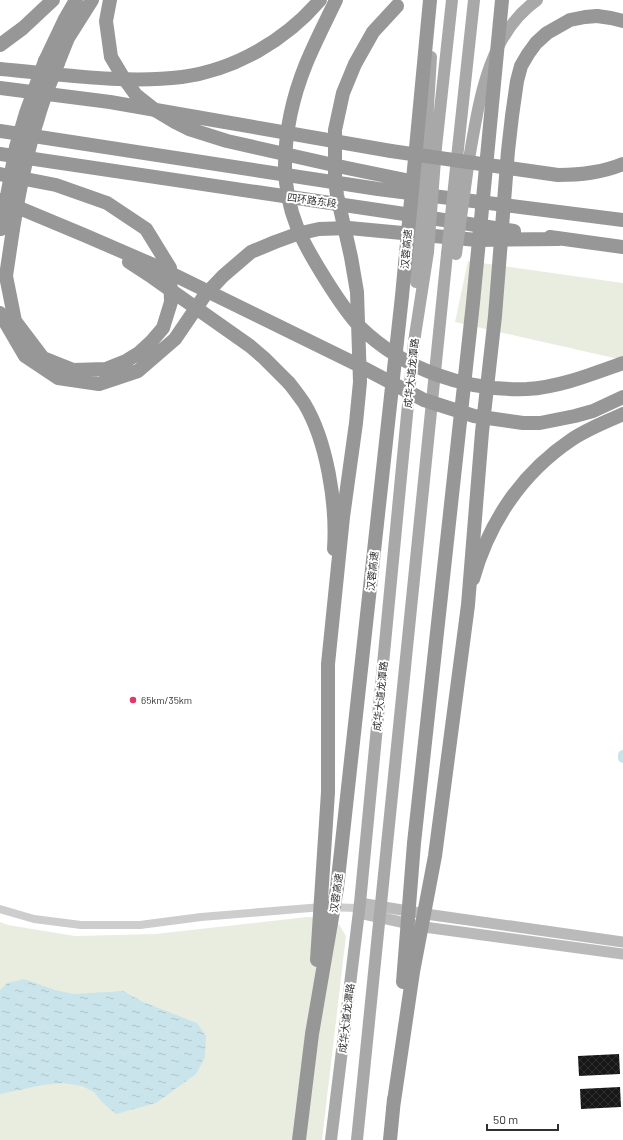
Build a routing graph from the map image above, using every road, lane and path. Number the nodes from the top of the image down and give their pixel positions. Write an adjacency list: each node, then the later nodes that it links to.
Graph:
1 (53, 0): 15 (highway)
2 (76, 0): 16 (highway)
3 (92, 0): 16 (highway)
4 (110, 0): 26 (highway)
5 (320, 0): 17 (highway, bridge)
6 (336, 0): 33 (highway, bridge)
7 (404, 0): 37 (highway, bridge)
8 (430, 0): 43 (highway, 汉蓉高速, bridge)
9 (434, 0): 20 (main road)
10 (452, 0): 20 (main road)
11 (474, 0): 22 (main road)
12 (502, 0): 44 (highway, bridge)
13 (537, 0): 22 (main road)
14 (623, 21): 36 (highway, bridge)
15 (0, 45)
16 (51, 62): 29 (highway, bridge)
17 (0, 69)
18 (0, 88): 23 (highway, bridge)
19 (0, 131): 26 (highway, 四环路东段)
20 (431, 144): 38 (main road, 成华大道龙潭路, bridge)
21 (0, 154): 30 (highway, 四环路东段)
22 (463, 158): 40 (main road, bridge)
23 (623, 164)
24 (0, 174): 29 (highway)
25 (0, 200): 27 (highway, bridge)
26 (564, 212): 28 (highway, 四环路东段)
27 (47, 220): 34 (highway, bridge); 37 (highway, bridge)
28 (623, 220)
29 (5, 232)
30 (559, 239): 31 (highway, 四环路东段); 32 (highway)
31 (623, 247)
32 (0, 313)
33 (623, 363)
34 (623, 397)
35 (623, 414): 36 (highway, bridge)
36 (468, 605): 44 (highway, bridge)
37 (328, 664): 43 (highway, bridge)
38 (359, 908): 39 (street); 40 (street); 46 (main road, 成华大道龙潭路)
39 (0, 909)
40 (380, 912): 41 (street); 42 (street); 47 (main road)
41 (623, 942)
42 (623, 954)
43 (312, 1034): 45 (highway, 汉蓉高速, bridge)
44 (393, 1108): 48 (highway, bridge)
45 (299, 1140)
46 (331, 1140)
47 (357, 1140)
48 (390, 1140)

